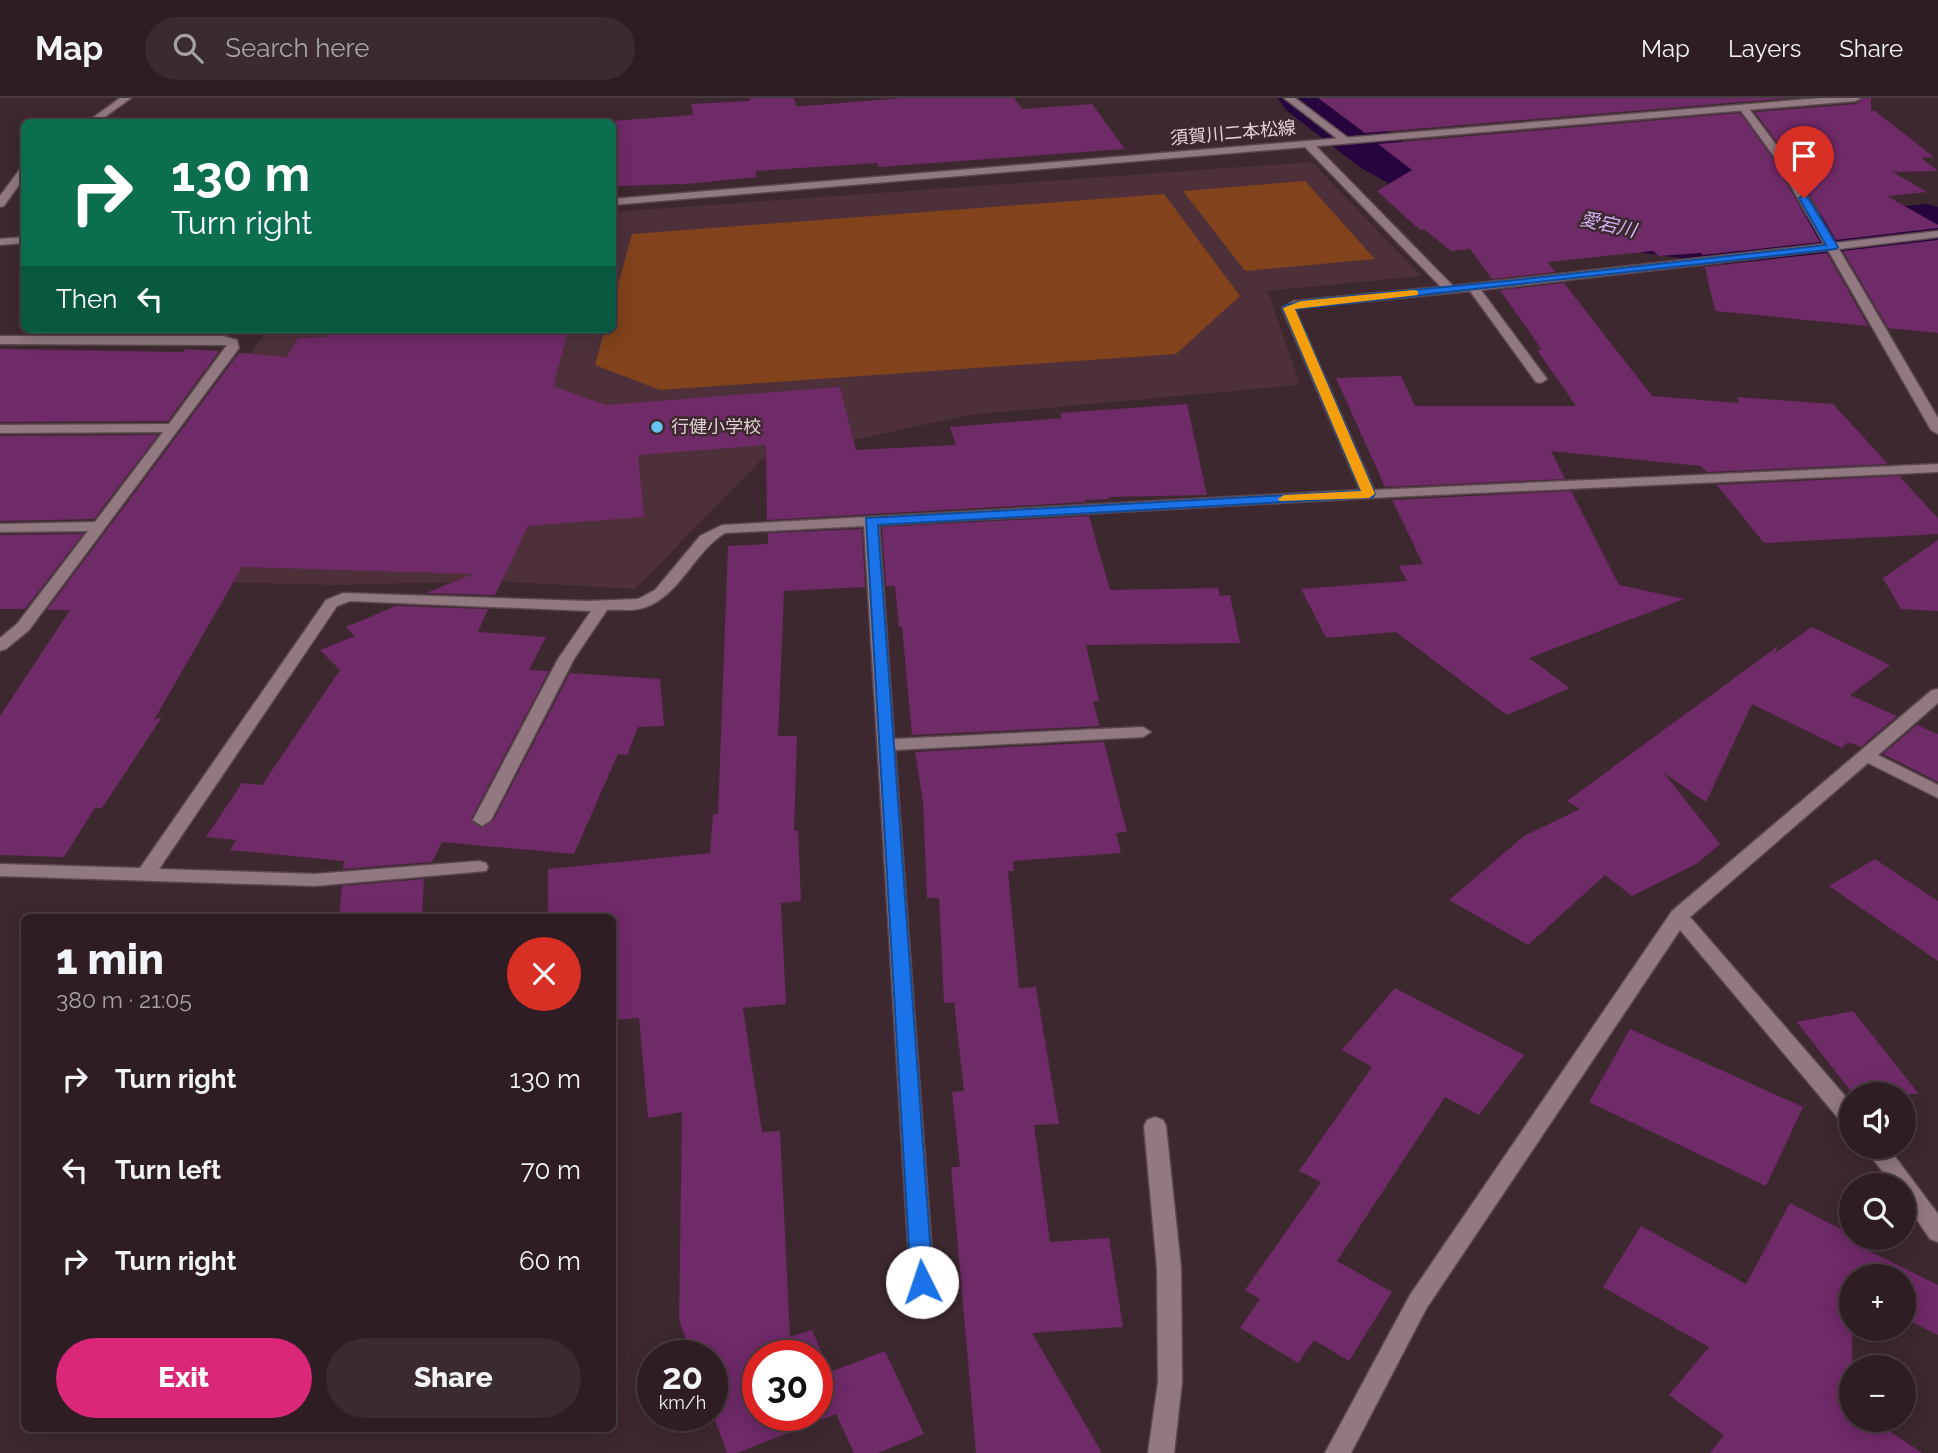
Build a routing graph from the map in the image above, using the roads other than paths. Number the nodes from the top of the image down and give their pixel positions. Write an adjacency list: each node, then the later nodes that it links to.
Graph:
1 (126, 98): 5 (street)
2 (1289, 98): 6 (street)
3 (1856, 98): 4 (street, 須賀川二本松線)
4 (1744, 108): 6 (street, 須賀川二本松線); 14 (street)
5 (96, 119)
6 (1347, 141): 7 (street, 須賀川二本松線)
7 (1308, 144): 9 (street, 須賀川二本松線); 16 (street)
8 (21, 175): 10 (street)
9 (616, 202)
10 (0, 204)
11 (1938, 234): 14 (street)
12 (21, 240): 13 (street)
13 (0, 242)
14 (1833, 247): 15 (street); 21 (street)
15 (1473, 287): 16 (street); 18 (street)
16 (1450, 289): 23 (street)
17 (0, 341): 19 (street)
18 (1541, 379)
19 (173, 428): 20 (street); 25 (street)
20 (0, 429)
21 (1938, 430)
22 (1938, 468): 23 (street)
23 (1369, 494): 24 (street)
24 (871, 521): 27 (street); 31 (street)
25 (100, 526): 26 (street); 28 (street)
26 (0, 528)
27 (602, 606): 34 (street); 37 (street)
28 (0, 646)
29 (1938, 694): 32 (street)
30 (1143, 732): 31 (street)
31 (885, 745): 43 (street)
32 (1867, 756): 33 (street); 38 (street)
33 (1938, 792)
34 (482, 820)
35 (479, 867): 37 (street)
36 (0, 870): 37 (street)
37 (146, 874)
38 (1679, 916): 39 (street); 45 (street)
39 (1839, 1104)
40 (1155, 1126): 44 (street)
41 (1885, 1159): 42 (street)
42 (1938, 1232)
43 (924, 1309)
44 (1161, 1453)
45 (1338, 1453)

